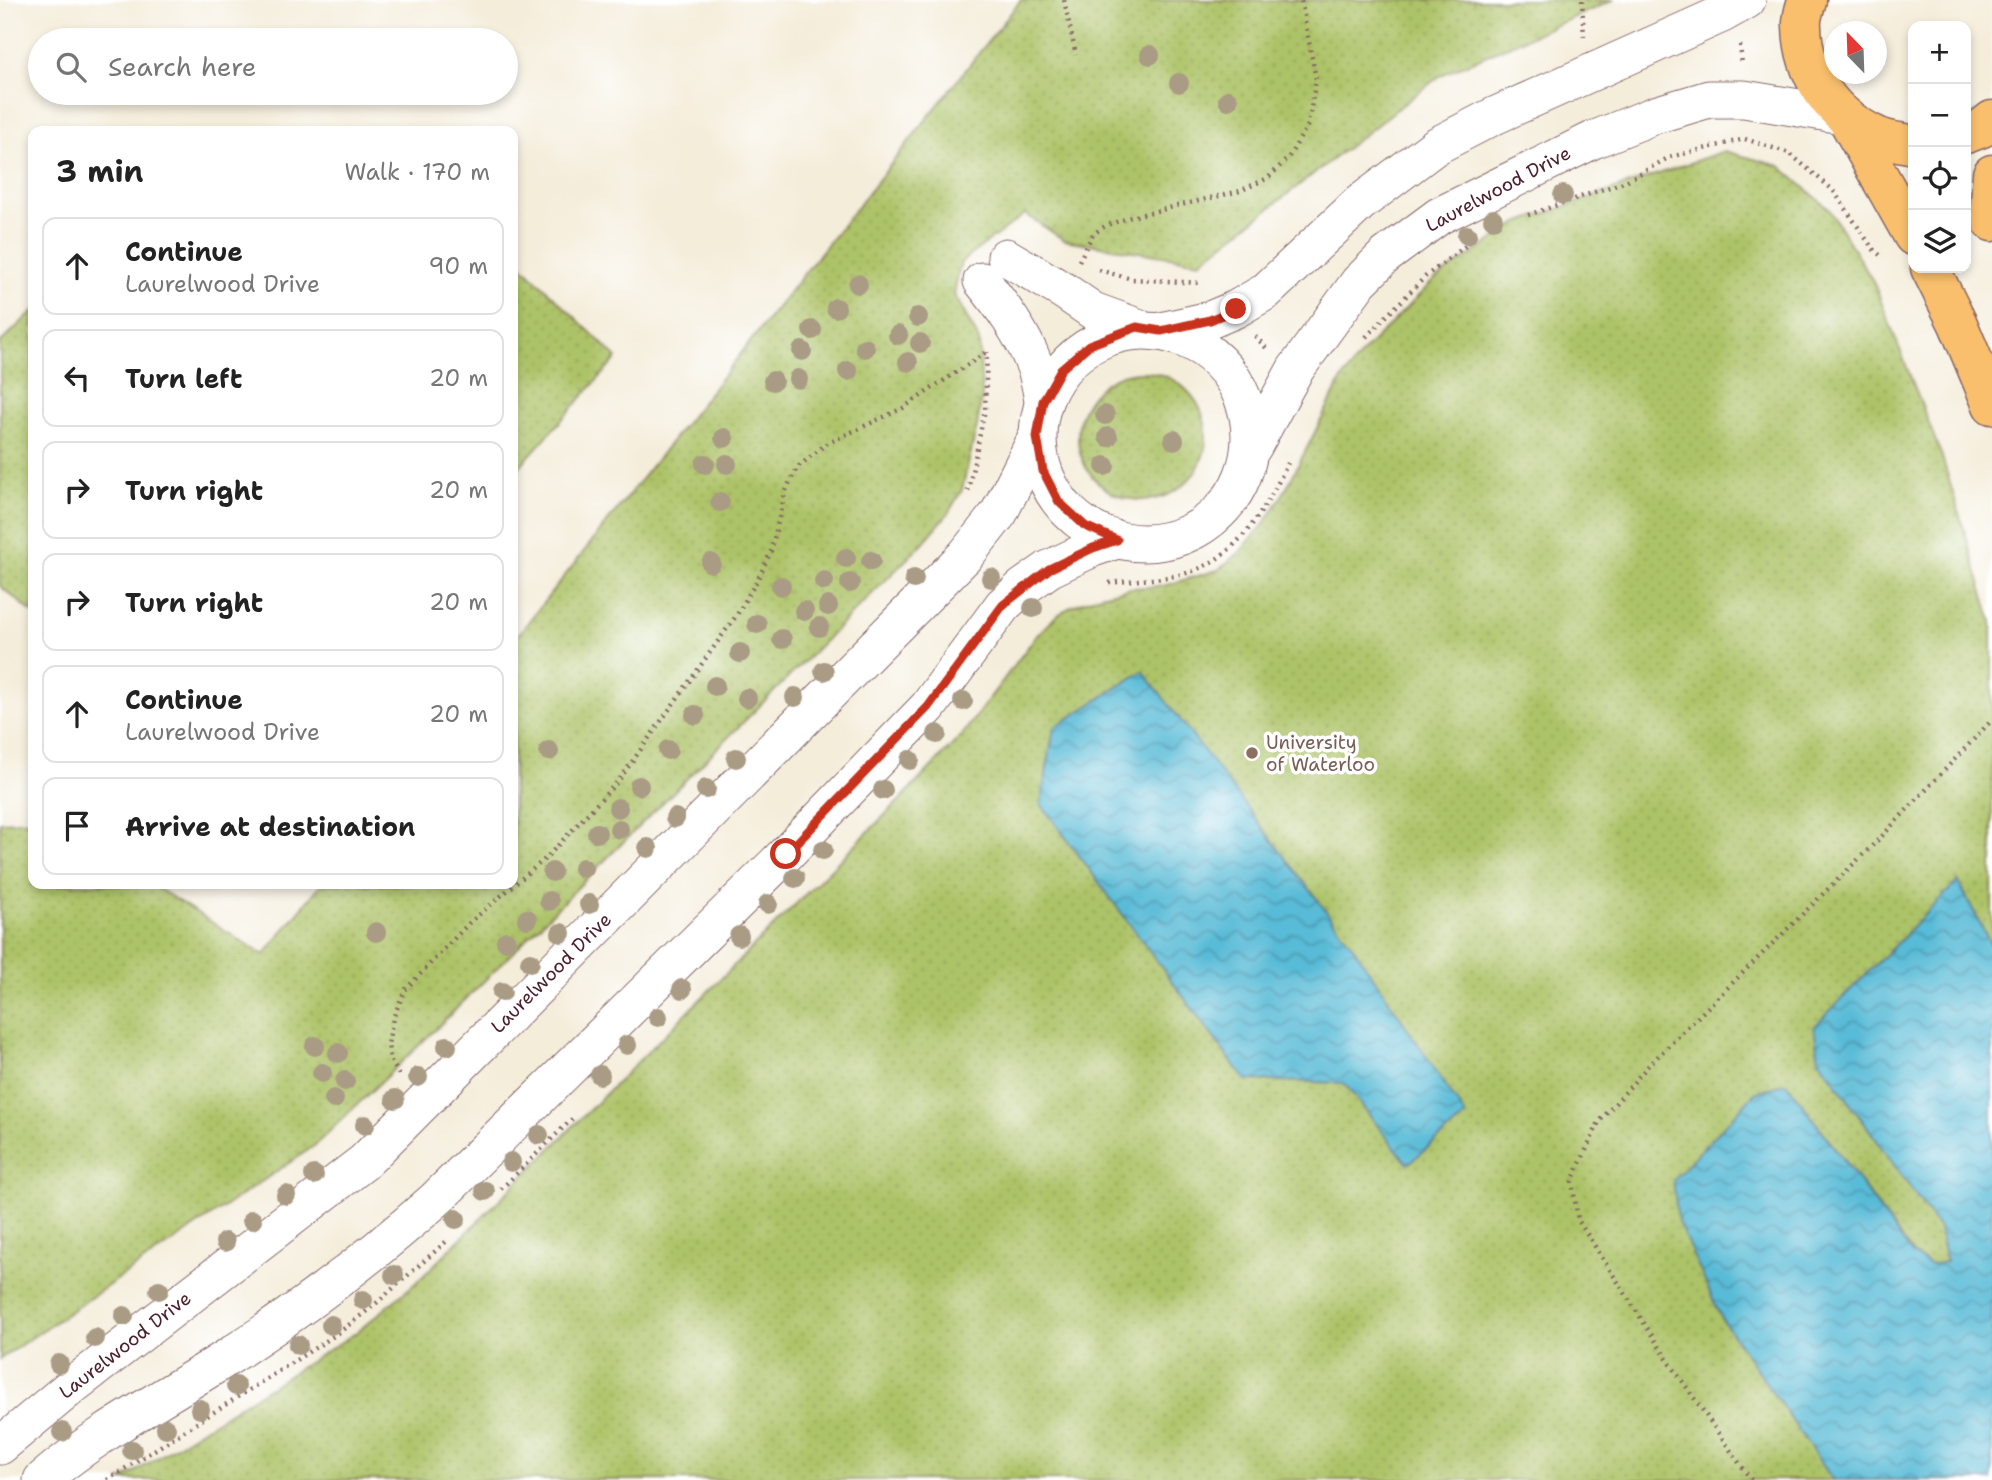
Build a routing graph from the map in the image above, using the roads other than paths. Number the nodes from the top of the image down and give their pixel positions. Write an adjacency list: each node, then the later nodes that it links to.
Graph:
1 (1747, 0): 11 (street)
2 (1807, 0): 3 (main road)
3 (1844, 117): 6 (main road); 9 (main road); 15 (street, Laurelwood Drive)
4 (1992, 120): 5 (main road)
5 (1971, 132)
6 (1908, 144)
7 (1992, 174): 8 (main road)
8 (1992, 222)
9 (1908, 227)
10 (1932, 273): 13 (main road)
11 (1149, 329): 12 (street); 12 (street); 15 (street)
12 (1043, 401): 14 (street)
13 (1992, 405)
14 (1037, 437): 16 (street); 17 (street, Laurelwood Drive)
15 (1253, 447): 16 (street)
16 (1117, 540): 18 (street)
17 (0, 1446)
18 (42, 1480)

